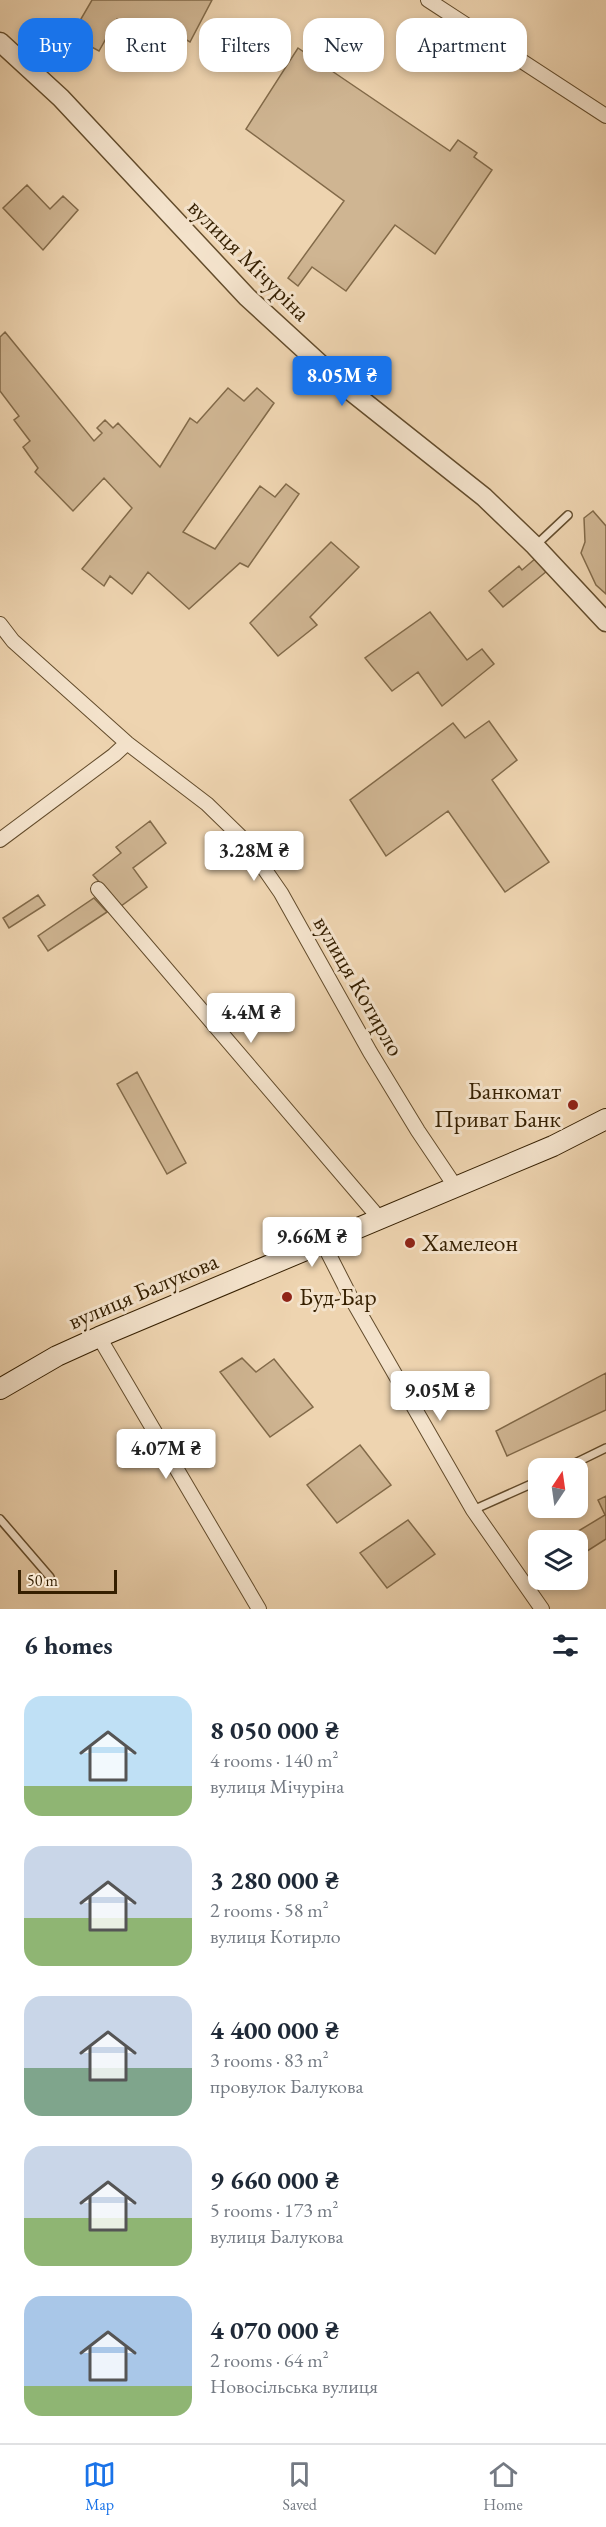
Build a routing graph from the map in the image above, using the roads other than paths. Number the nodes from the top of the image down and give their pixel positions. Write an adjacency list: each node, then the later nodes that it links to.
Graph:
1 (428, 0): 3 (street)
2 (0, 42): 5 (street, вулиця Мічуріна)
3 (606, 116)
4 (568, 515): 5 (lane)
5 (535, 546): 6 (street, вулиця Мічуріна)
6 (606, 622)
7 (0, 624): 8 (street, вулиця Котирло)
8 (127, 743): 9 (street); 12 (street, вулиця Котирло)
9 (0, 840)
10 (98, 889): 13 (street)
11 (606, 1119): 12 (main road, вулиця Балукова)
12 (455, 1186): 13 (main road, вулиця Балукова)
13 (380, 1219): 14 (main road, вулиця Балукова)
14 (323, 1243): 15 (main road, вулиця Балукова); 20 (street)
15 (99, 1337): 16 (main road, вулиця Балукова); 23 (street)
16 (0, 1389)
17 (606, 1448): 18 (lane)
18 (586, 1458)
19 (528, 1485): 20 (lane)
20 (473, 1510): 24 (street)
21 (0, 1519): 22 (lane)
22 (50, 1577)
23 (259, 1609)
24 (542, 1609)

